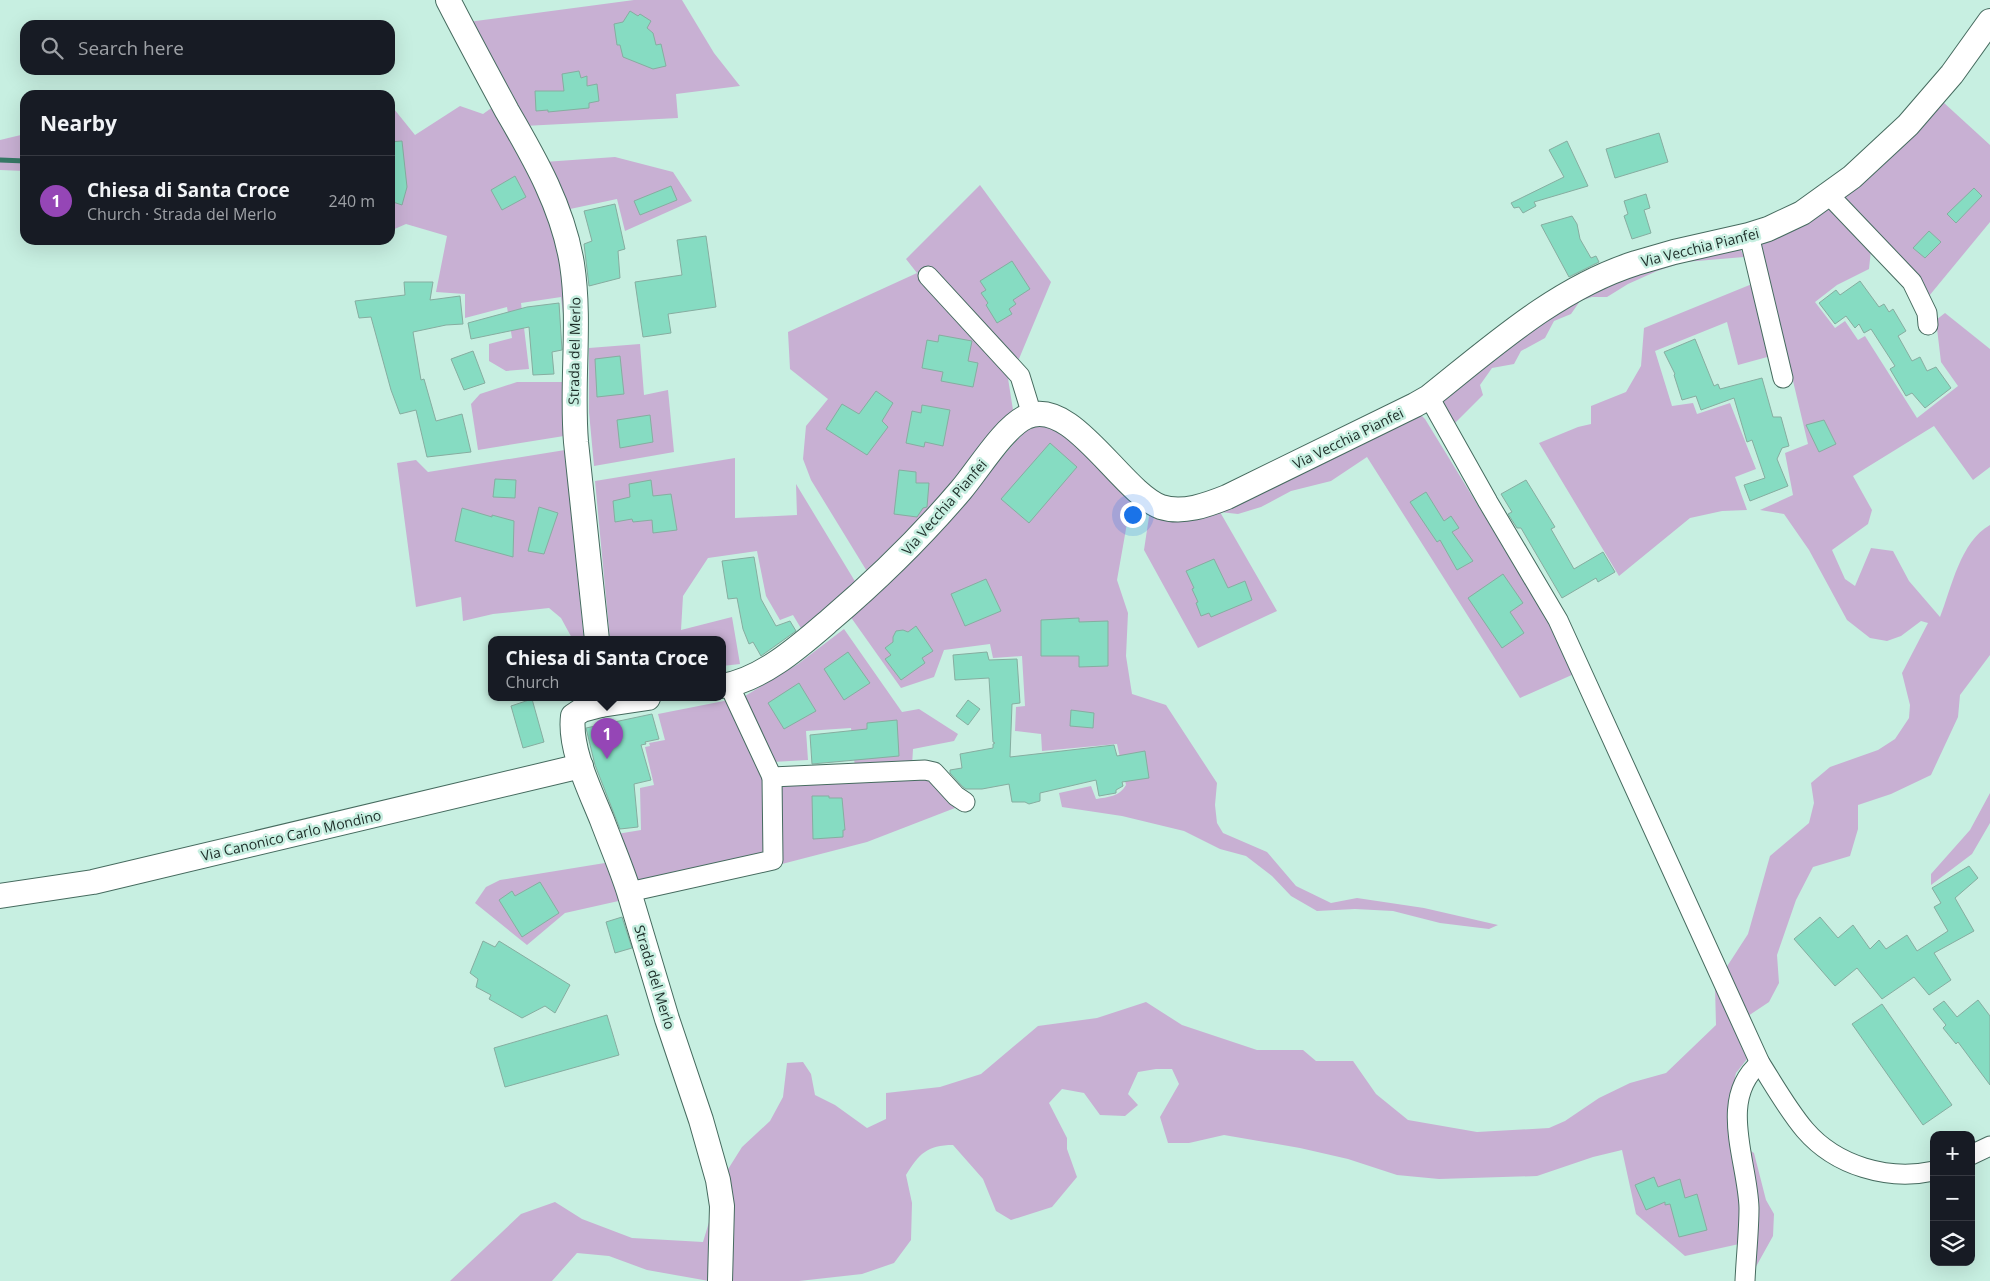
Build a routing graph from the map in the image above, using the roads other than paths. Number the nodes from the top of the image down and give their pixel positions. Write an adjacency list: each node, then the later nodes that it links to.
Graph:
1 (448, 0): 10 (street, Strada del Merlo)
2 (1990, 22): 3 (street, Via Vecchia Pianfei)
3 (1829, 195): 4 (street, Via Vecchia Pianfei); 6 (street)
4 (1749, 235): 7 (street); 8 (street, Via Vecchia Pianfei)
5 (928, 276): 9 (street)
6 (1928, 325)
7 (1783, 378)
8 (1429, 397): 9 (street, Via Vecchia Pianfei); 19 (street)
9 (1032, 415): 11 (street, Via Vecchia Pianfei)
10 (597, 636)
11 (726, 685)
12 (726, 687): 15 (street)
13 (601, 701): 14 (street, Strada del Merlo)
14 (581, 766): 17 (street, Strada del Merlo); 18 (street, Via Canonico Carlo Mondino)
15 (772, 777): 16 (street); 17 (street)
16 (965, 802)
17 (629, 892): 23 (street, Strada del Merlo)
18 (0, 896)
19 (1760, 1063): 22 (street); 24 (street)
20 (1990, 1146): 21 (street)
21 (1975, 1153)
22 (1930, 1172)
23 (720, 1281)
24 (1745, 1281)

